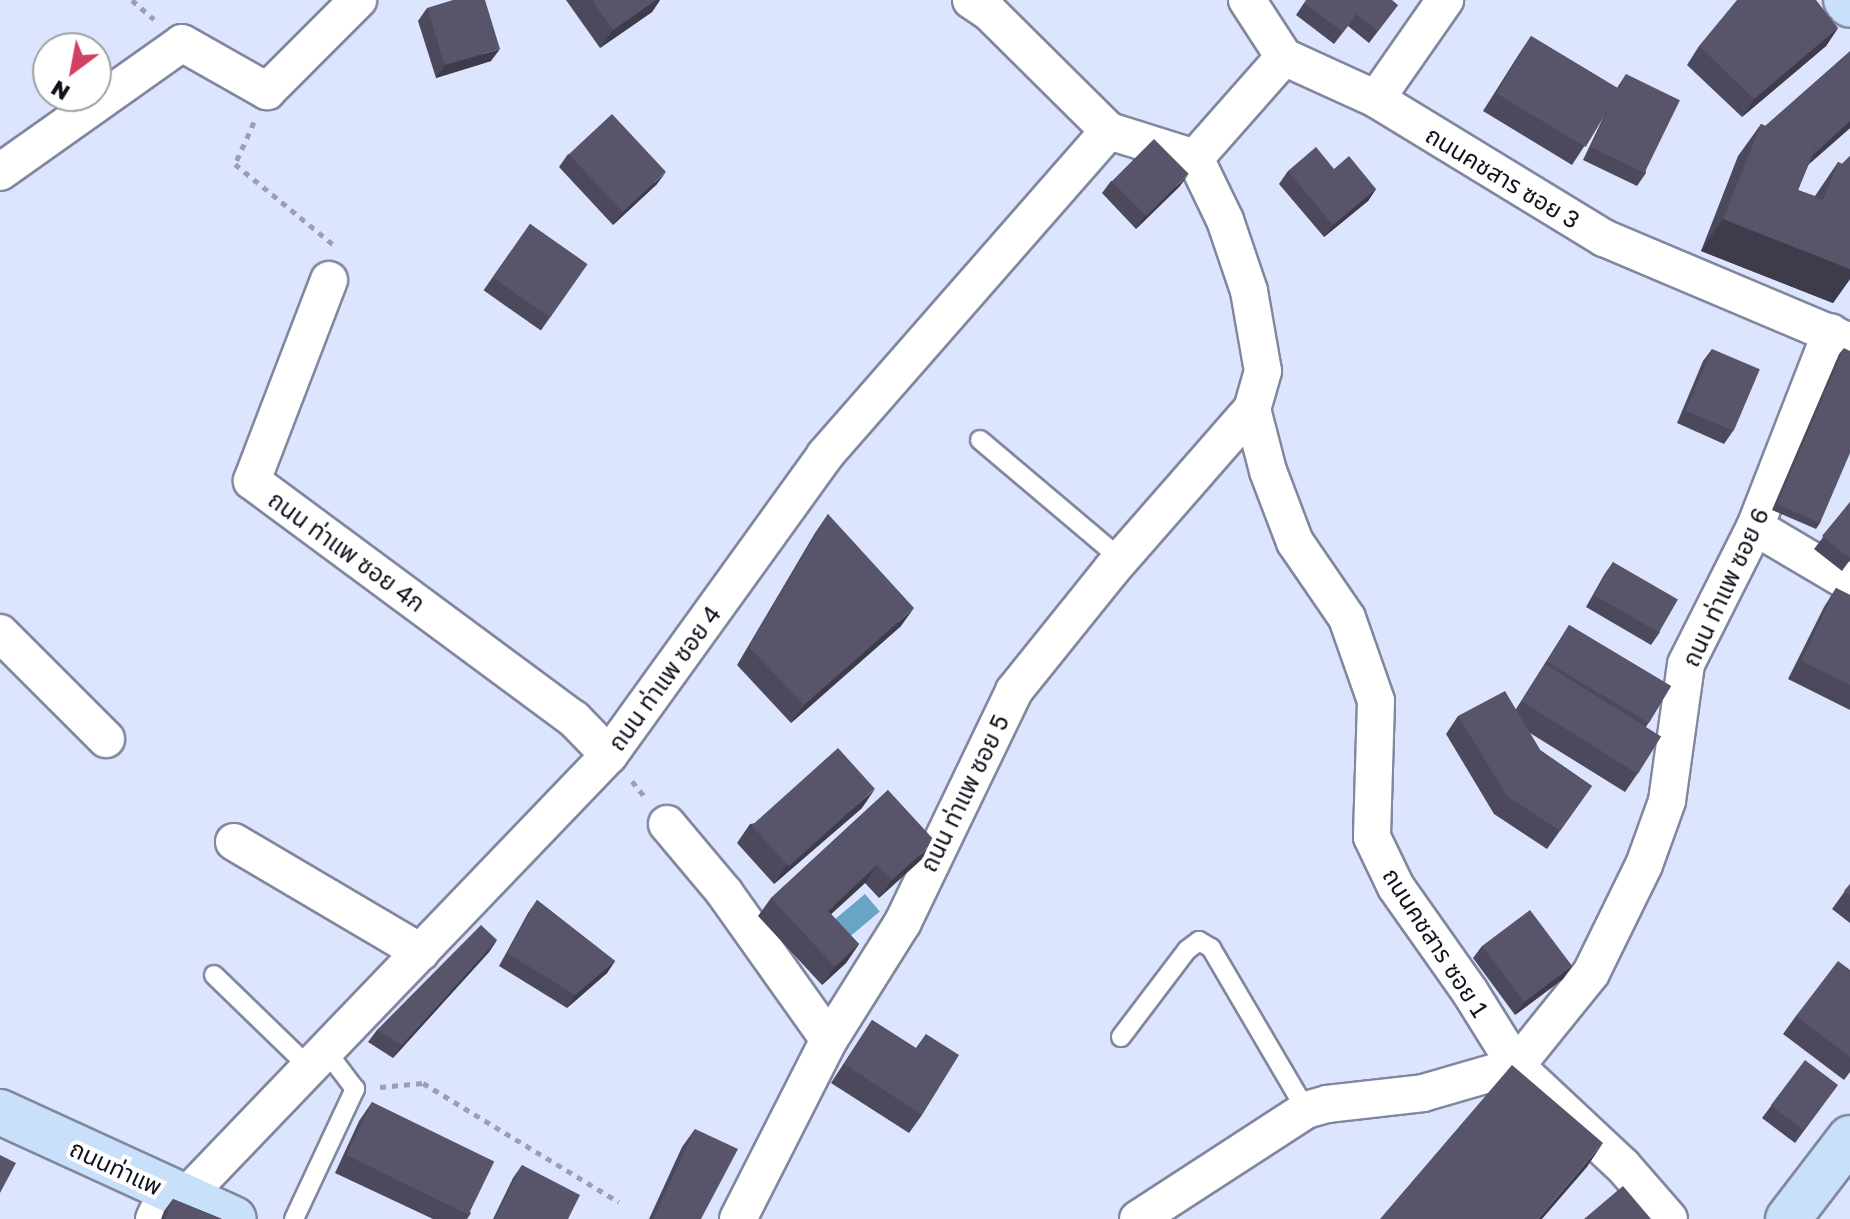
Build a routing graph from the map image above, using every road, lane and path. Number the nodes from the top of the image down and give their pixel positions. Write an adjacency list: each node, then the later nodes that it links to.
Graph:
1 (358, 0): 6 (street)
2 (971, 0): 8 (street)
3 (1247, 0): 5 (street)
4 (1445, 0): 7 (street)
5 (1284, 57): 7 (street, ถนนคชสาร ซอย 3); 9 (street)
6 (267, 91): 10 (street); 11 (path)
7 (1376, 99): 12 (street, ถนนคชสาร ซอย 3)
8 (1109, 131): 9 (street); 20 (street, ถนน ท่าแพ ซอย 4)
9 (1195, 158): 13 (street)
10 (0, 172)
11 (329, 280): 20 (street, ถนน ท่าแพ ซอย 4ก)
12 (1841, 337): 15 (street, ถนน ท่าแพ ซอย 6)
13 (1252, 409): 16 (street, ถนน ท่าแพ ซอย 5); 28 (street, ถนนคชสาร ซอย 1)
14 (980, 440): 16 (lane)
15 (1755, 527): 17 (street); 28 (street, ถนน ท่าแพ ซอย 6)
16 (1121, 559): 26 (street, ถนน ท่าแพ ซอย 5)
17 (1850, 583)
18 (0, 633): 19 (street)
19 (106, 739)
20 (609, 755): 21 (path); 23 (street, ถนน ท่าแพ ซอย 4)
21 (667, 824): 26 (street)
22 (234, 842): 23 (street)
23 (421, 952): 27 (street, ถนน ท่าแพ ซอย 4)
24 (214, 975): 27 (lane)
25 (1121, 1037): 30 (lane)
26 (829, 1040): 37 (street, ถนน ท่าแพ ซอย 5)
27 (318, 1059): 29 (lane); 33 (street, ถนน ท่าแพ ซอย 4)
28 (1516, 1066): 30 (street); 39 (street, ถนนคชสาร ซอย 1)
29 (355, 1089): 34 (path); 36 (lane)
30 (1306, 1110): 38 (street)
31 (0, 1112): 33 (main road, ถนนท่าแพ)
32 (1850, 1138): 40 (main road)
33 (169, 1202): 35 (main road, ถนนท่าแพ)
34 (619, 1202)
35 (234, 1219)
36 (294, 1219)
37 (738, 1219)
38 (1138, 1219)
39 (1669, 1219)
40 (1788, 1219)

